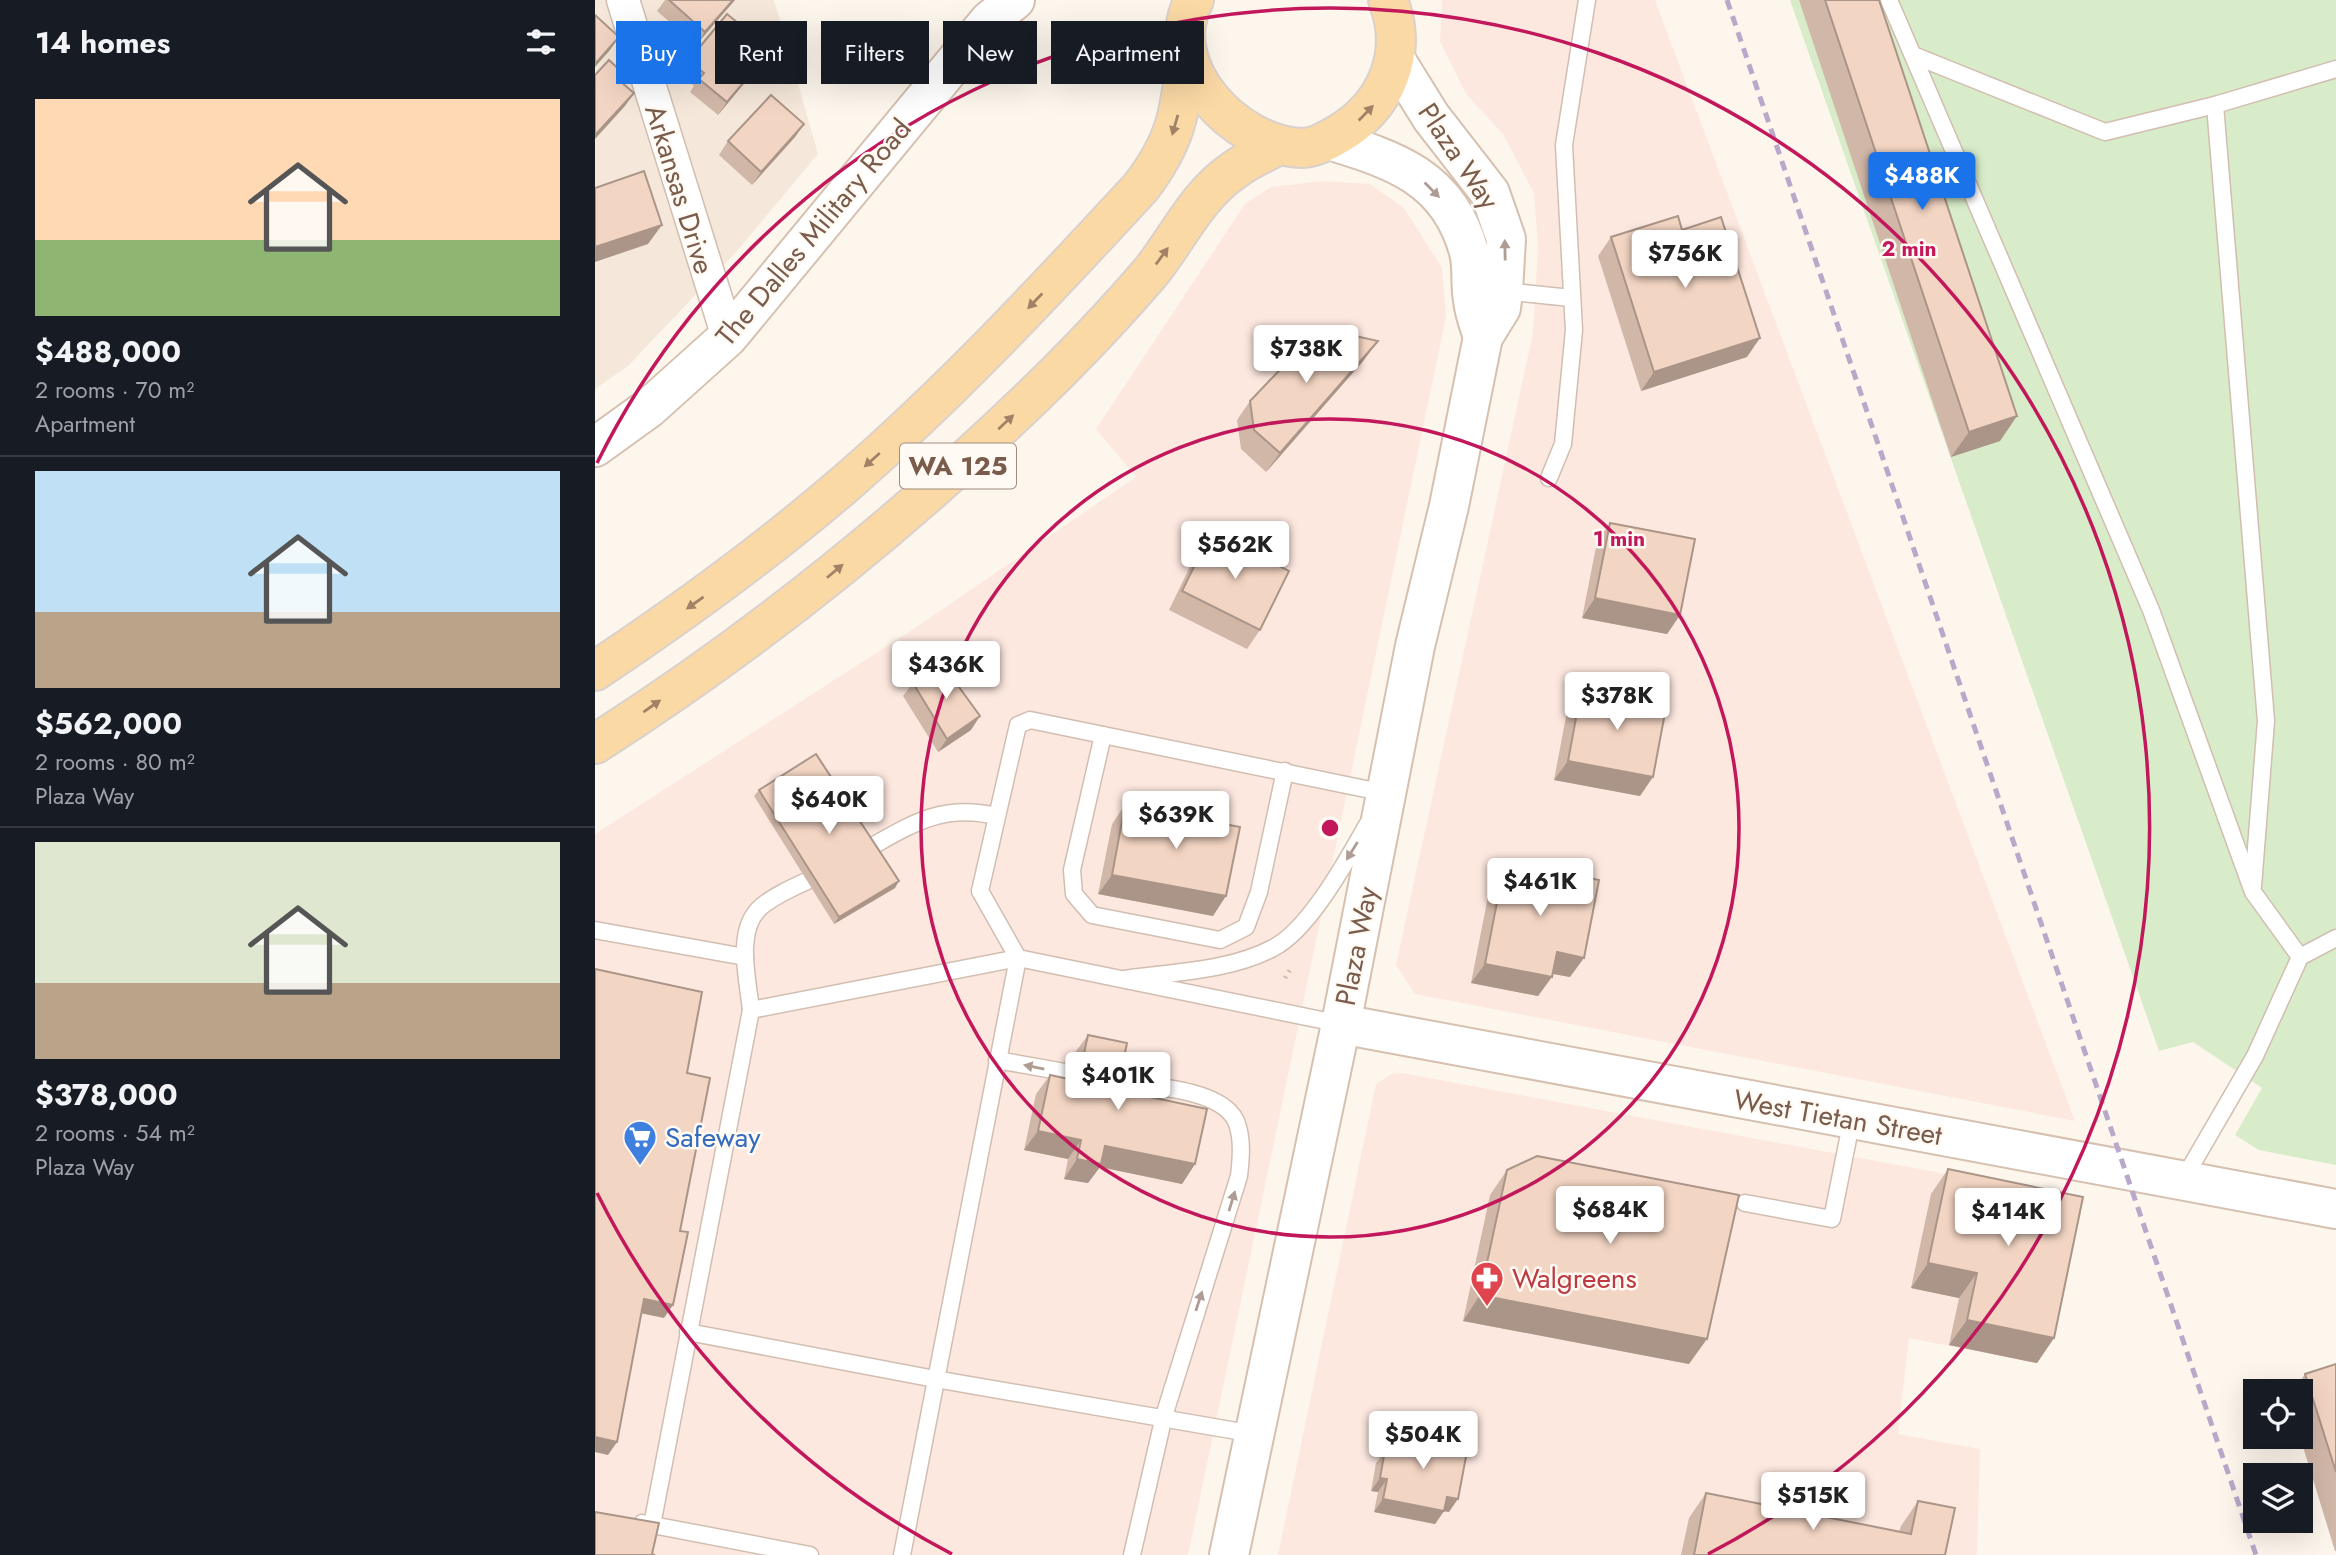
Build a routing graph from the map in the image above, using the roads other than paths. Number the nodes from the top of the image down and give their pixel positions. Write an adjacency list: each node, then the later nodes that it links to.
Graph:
1 (623, 0): 18 (street, Arkansas Drive)
2 (1014, 0): 18 (main road, The Dalles Military Road)
3 (1587, 0): 17 (lane)
4 (1889, 0): 8 (lane)
5 (1186, 3): 7 (main road, WA 125)
6 (1392, 4): 9 (main road, WA 125)
7 (1186, 21)
8 (1913, 55): 13 (lane); 28 (lane)
9 (1395, 59): 14 (main road, WA 125, one-way to 9); 16 (main road, Plaza Way, one-way to 9)
10 (2336, 69): 13 (lane)
11 (1183, 84): 22 (main road, WA 125, one-way to 22)
12 (1203, 84): 15 (main road, WA 125)
13 (2215, 105): 28 (lane)
14 (1329, 140): 15 (main road, WA 125); 19 (main road, Plaza Way, one-way to 19)
15 (1279, 145): 24 (main road, WA 125, one-way to 15)
16 (1503, 291): 17 (lane); 19 (main road, Plaza Way)
17 (1571, 298): 21 (lane)
18 (727, 337): 20 (main road, The Dalles Military Road)
19 (1483, 337): 26 (main road, Plaza Way)
20 (595, 447)
21 (1549, 478)
22 (595, 671)
23 (1103, 735): 25 (lane); 25 (lane); 27 (lane)
24 (595, 744)
25 (1285, 772): 26 (lane)
26 (1386, 792): 34 (lane, one-way to 34); 36 (main road, Plaza Way)
27 (996, 816): 31 (lane); 33 (lane)
28 (2252, 892): 32 (lane)
29 (595, 930): 31 (lane)
30 (2336, 938): 32 (lane)
31 (745, 957): 35 (lane)
32 (2300, 957): 41 (lane)
33 (1018, 958): 34 (lane); 35 (lane); 37 (lane)
34 (1125, 979): 36 (lane)
35 (751, 1010): 44 (lane)
36 (1341, 1024): 40 (main road, West Tietan Street); 47 (main road, Plaza Way)
37 (997, 1060): 38 (lane, one-way to 37); 45 (lane)
38 (1070, 1073)
39 (1110, 1081): 46 (lane, one-way to 39)
40 (1852, 1119): 41 (main road, West Tietan Street); 42 (lane)
41 (2183, 1180): 43 (main road, West Tietan Street)
42 (1745, 1203)
43 (2336, 1209)
44 (688, 1332): 45 (lane); 49 (lane)
45 (935, 1380): 46 (lane); 51 (lane)
46 (1164, 1416): 47 (lane); 52 (lane)
47 (1254, 1434): 53 (main road, Plaza Way)
48 (629, 1521): 49 (lane)
49 (652, 1525): 50 (lane)
50 (810, 1555)
51 (902, 1555)
52 (1132, 1555)
53 (1229, 1555)

